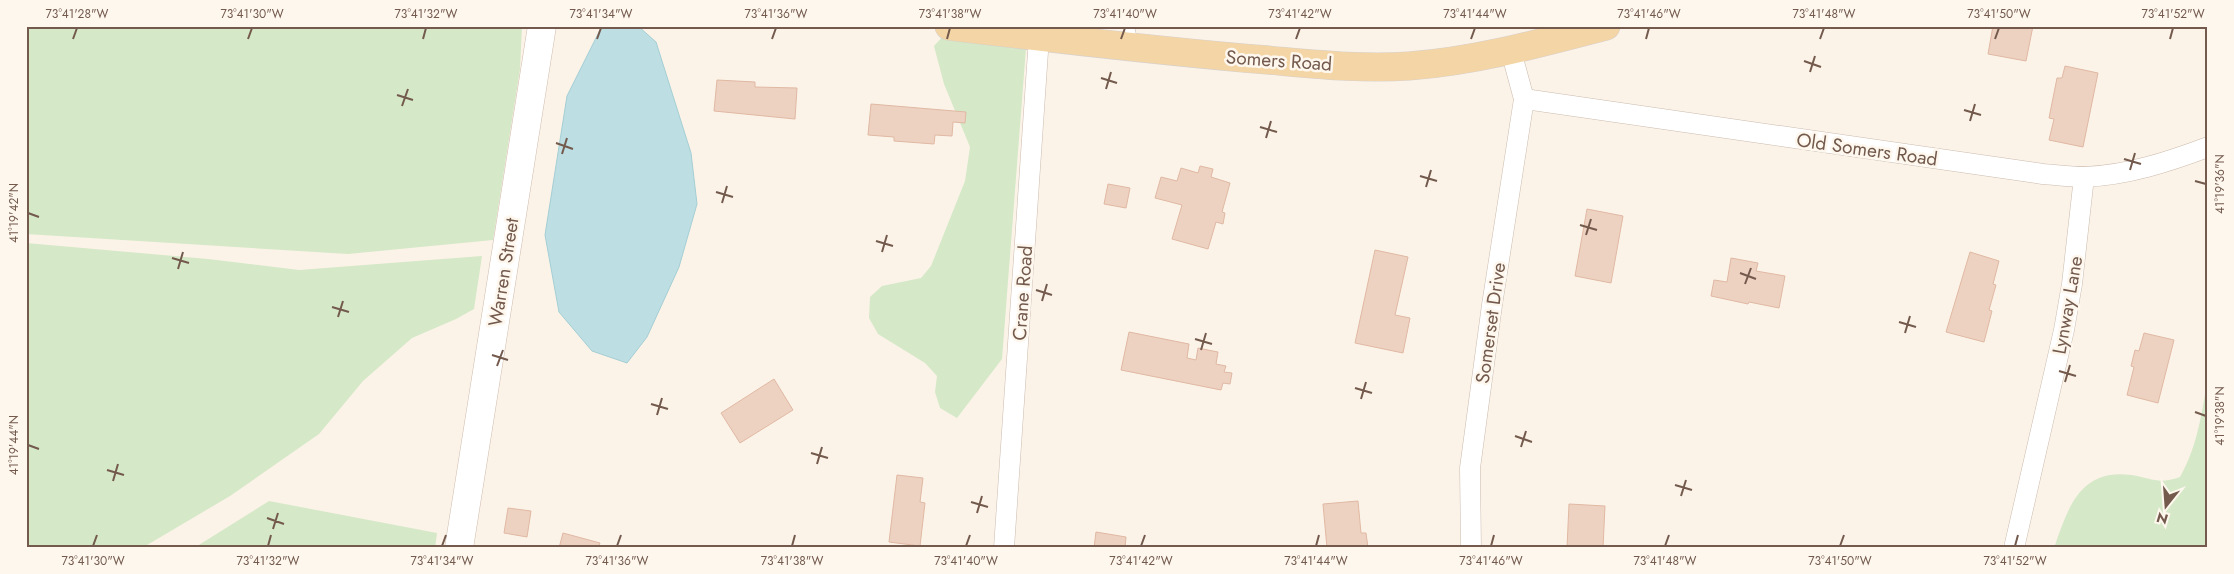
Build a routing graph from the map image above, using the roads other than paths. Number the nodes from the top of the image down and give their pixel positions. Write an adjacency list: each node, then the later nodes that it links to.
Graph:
1 (542, 26): 10 (street, Warren Street)
2 (949, 26): 5 (main road, Somers Road)
3 (1606, 26): 6 (main road, Somers Road)
4 (1131, 37): 5 (main road, Somers Road); 6 (main road, Somers Road)
5 (1039, 38): 11 (street, Crane Road)
6 (1511, 51): 7 (street)
7 (1524, 99): 9 (street, Old Somers Road); 12 (street, Somerset Drive)
8 (2208, 147): 9 (street, Old Somers Road)
9 (2084, 177): 13 (street, Lynway Lane)
10 (458, 548)
11 (1004, 548)
12 (1471, 548)
13 (2014, 548)

